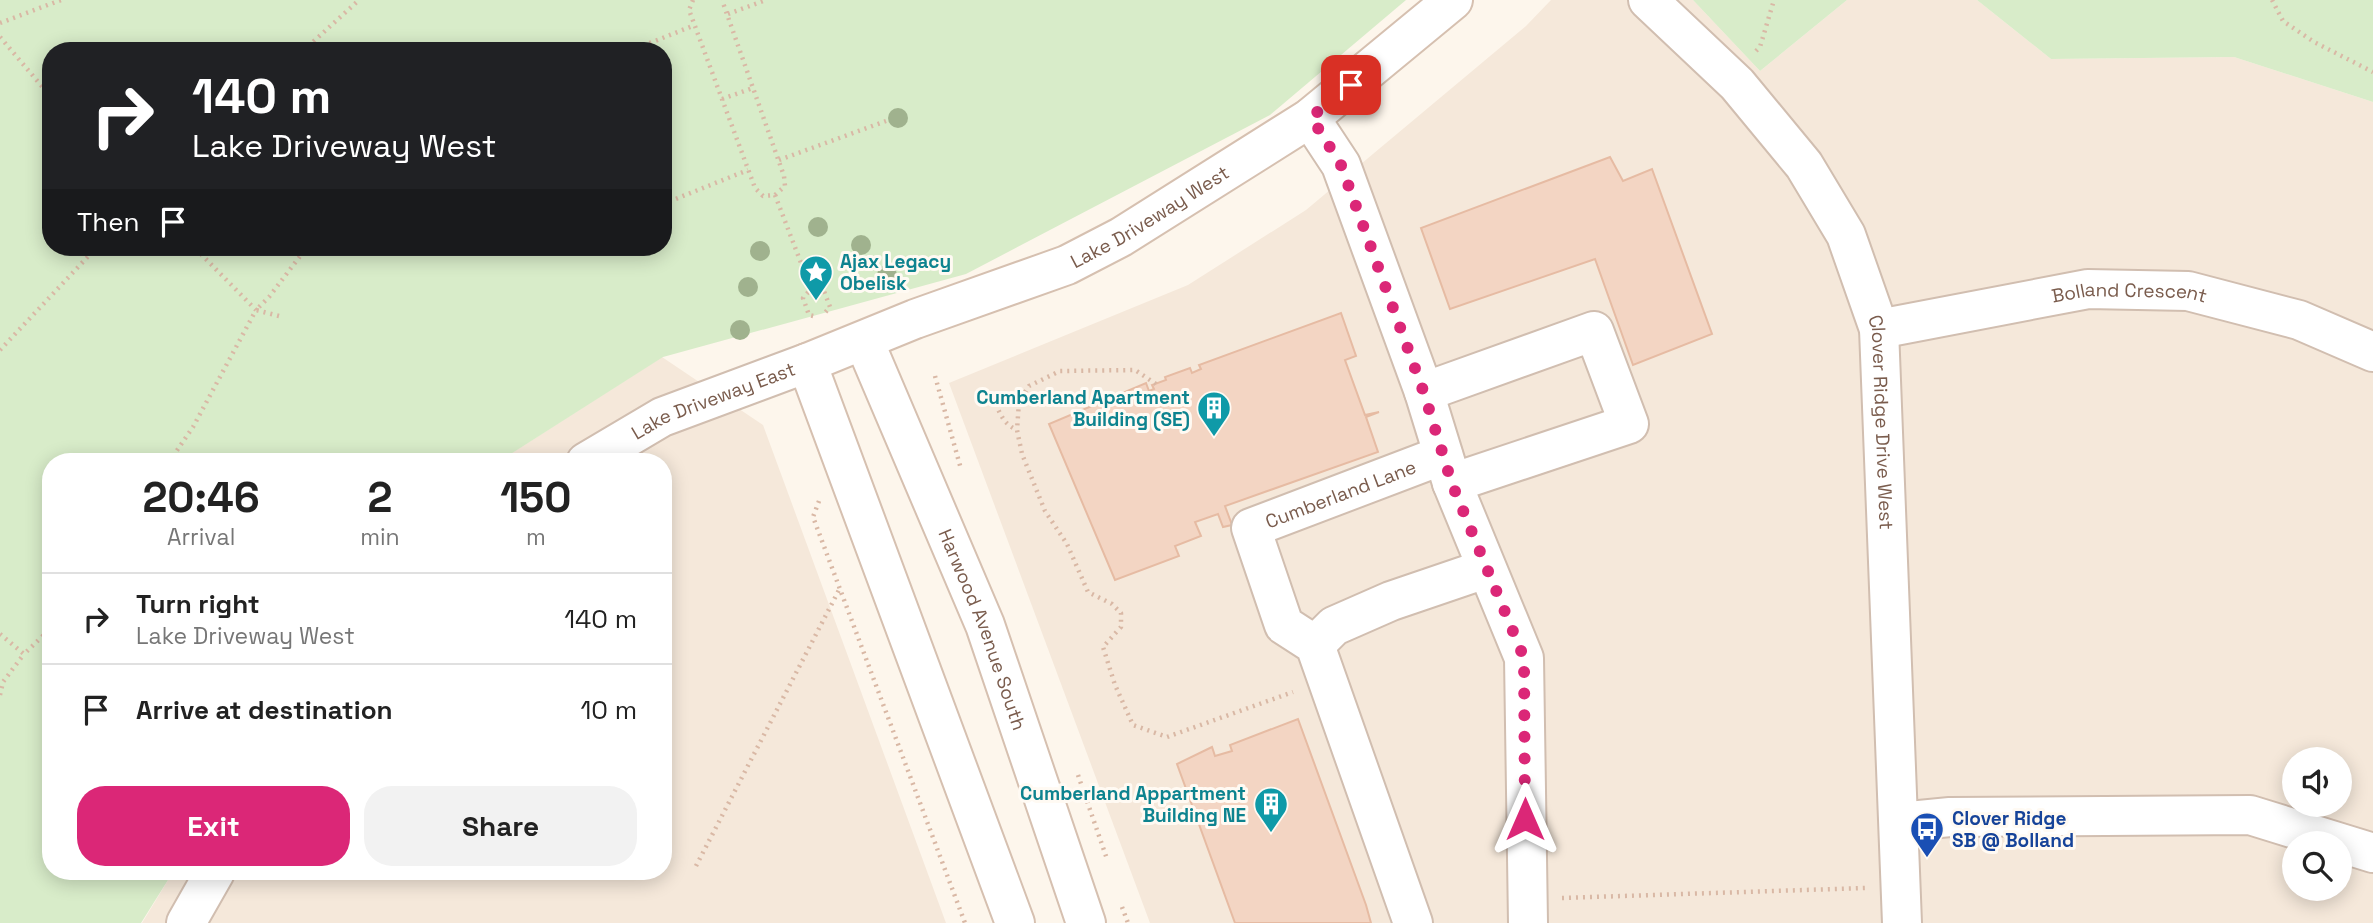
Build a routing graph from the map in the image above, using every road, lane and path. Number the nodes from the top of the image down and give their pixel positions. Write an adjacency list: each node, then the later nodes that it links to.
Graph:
1 (61, 0): 11 (path)
2 (359, 0): 14 (path)
3 (692, 0): 12 (path)
4 (722, 0): 10 (path)
5 (766, 0): 10 (path)
6 (1453, 0): 21 (street, Lake Driveway West)
7 (1648, 0): 17 (street, Clover Ridge Drive West)
8 (1774, 0): 17 (path)
9 (2272, 0): 16 (path)
10 (727, 14): 19 (path)
11 (0, 23)
12 (695, 25): 15 (path); 20 (path)
13 (0, 37): 18 (path)
14 (313, 42)
15 (652, 42)
16 (2373, 72)
17 (1731, 78): 33 (street, Clover Ridge Drive West)
18 (42, 86)
19 (753, 88): 20 (path); 23 (path)
20 (722, 99): 24 (path)
21 (1311, 117): 34 (street, Lake Driveway West); 40 (street)
22 (886, 121): 23 (path)
23 (779, 160): 25 (path)
24 (748, 170): 25 (path); 26 (path)
25 (775, 195): 30 (path)
26 (672, 200)
27 (88, 256): 35 (path)
28 (203, 256): 31 (path)
29 (300, 256): 31 (path)
30 (811, 289): 30 (path)
31 (256, 310): 32 (path); 44 (path)
32 (279, 316)
33 (1879, 329): 36 (street, Bolland Crescent); 55 (street, Clover Ridge Drive West)
34 (864, 341): 37 (street, Lake Driveway West); 64 (street, Harwood Avenue South)
35 (0, 350)
36 (2373, 352)
37 (807, 363): 45 (street, Lake Driveway East); 63 (street)
38 (935, 376): 43 (path)
39 (1156, 384): 42 (path)
40 (1424, 393): 46 (street); 46 (street, Cumberland Lane)
41 (1002, 398): 42 (path)
42 (1017, 430): 53 (path)
43 (956, 449)
44 (175, 453)
45 (601, 453)
46 (1448, 469): 48 (street); 53 (street, Cumberland Lane)
47 (813, 517): 49 (path)
48 (1485, 569): 53 (street); 60 (street)
49 (841, 587): 57 (path); 62 (path)
50 (0, 634): 52 (path)
51 (42, 637): 52 (path)
52 (24, 654): 54 (path)
53 (1321, 662): 65 (street)
54 (0, 695)
55 (1899, 822): 56 (street); 59 (street, Clover Ridge Drive West)
56 (2373, 853)
57 (695, 866)
58 (210, 880): 61 (street)
59 (1901, 905): 60 (path)
60 (1526, 911)
61 (186, 923)
62 (965, 923)
63 (1015, 923)
64 (1086, 923)
65 (1413, 923)

